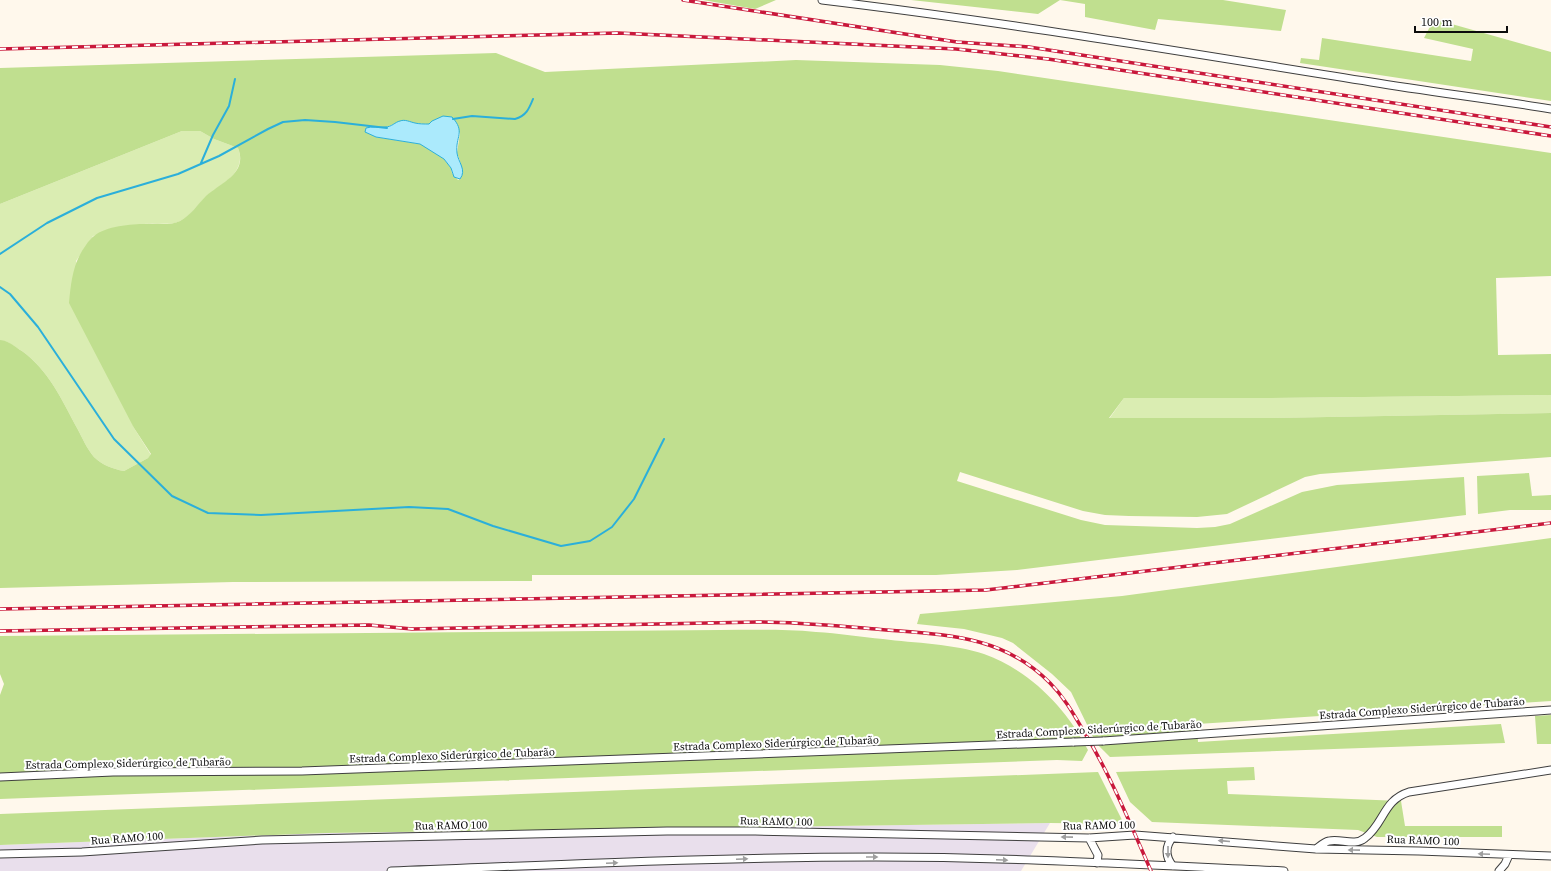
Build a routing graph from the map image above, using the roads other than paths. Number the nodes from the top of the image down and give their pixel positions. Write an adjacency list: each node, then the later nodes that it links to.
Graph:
1 (822, 0): 2 (street)
2 (1551, 109)
3 (1551, 710): 5 (street, Estrada Complexo Siderúrgico de Tubarão, bridge)
4 (1551, 770): 8 (street)
5 (0, 777)
6 (1173, 837): 7 (street, Rua RAMO 100); 8 (street, Rua RAMO 100, one-way to 6); 13 (street, one-way to 13)
7 (1089, 838): 9 (street, Rua RAMO 100, one-way to 9); 12 (street)
8 (1316, 849): 10 (street, Rua RAMO 100, one-way to 8)
9 (0, 854)
10 (1509, 855): 11 (street, Rua RAMO 100); 16 (street)
11 (1551, 856)
12 (1097, 863): 13 (street); 14 (street, one-way to 12)
13 (1173, 866): 15 (street)
14 (391, 871)
15 (1284, 871)
16 (1499, 871)

